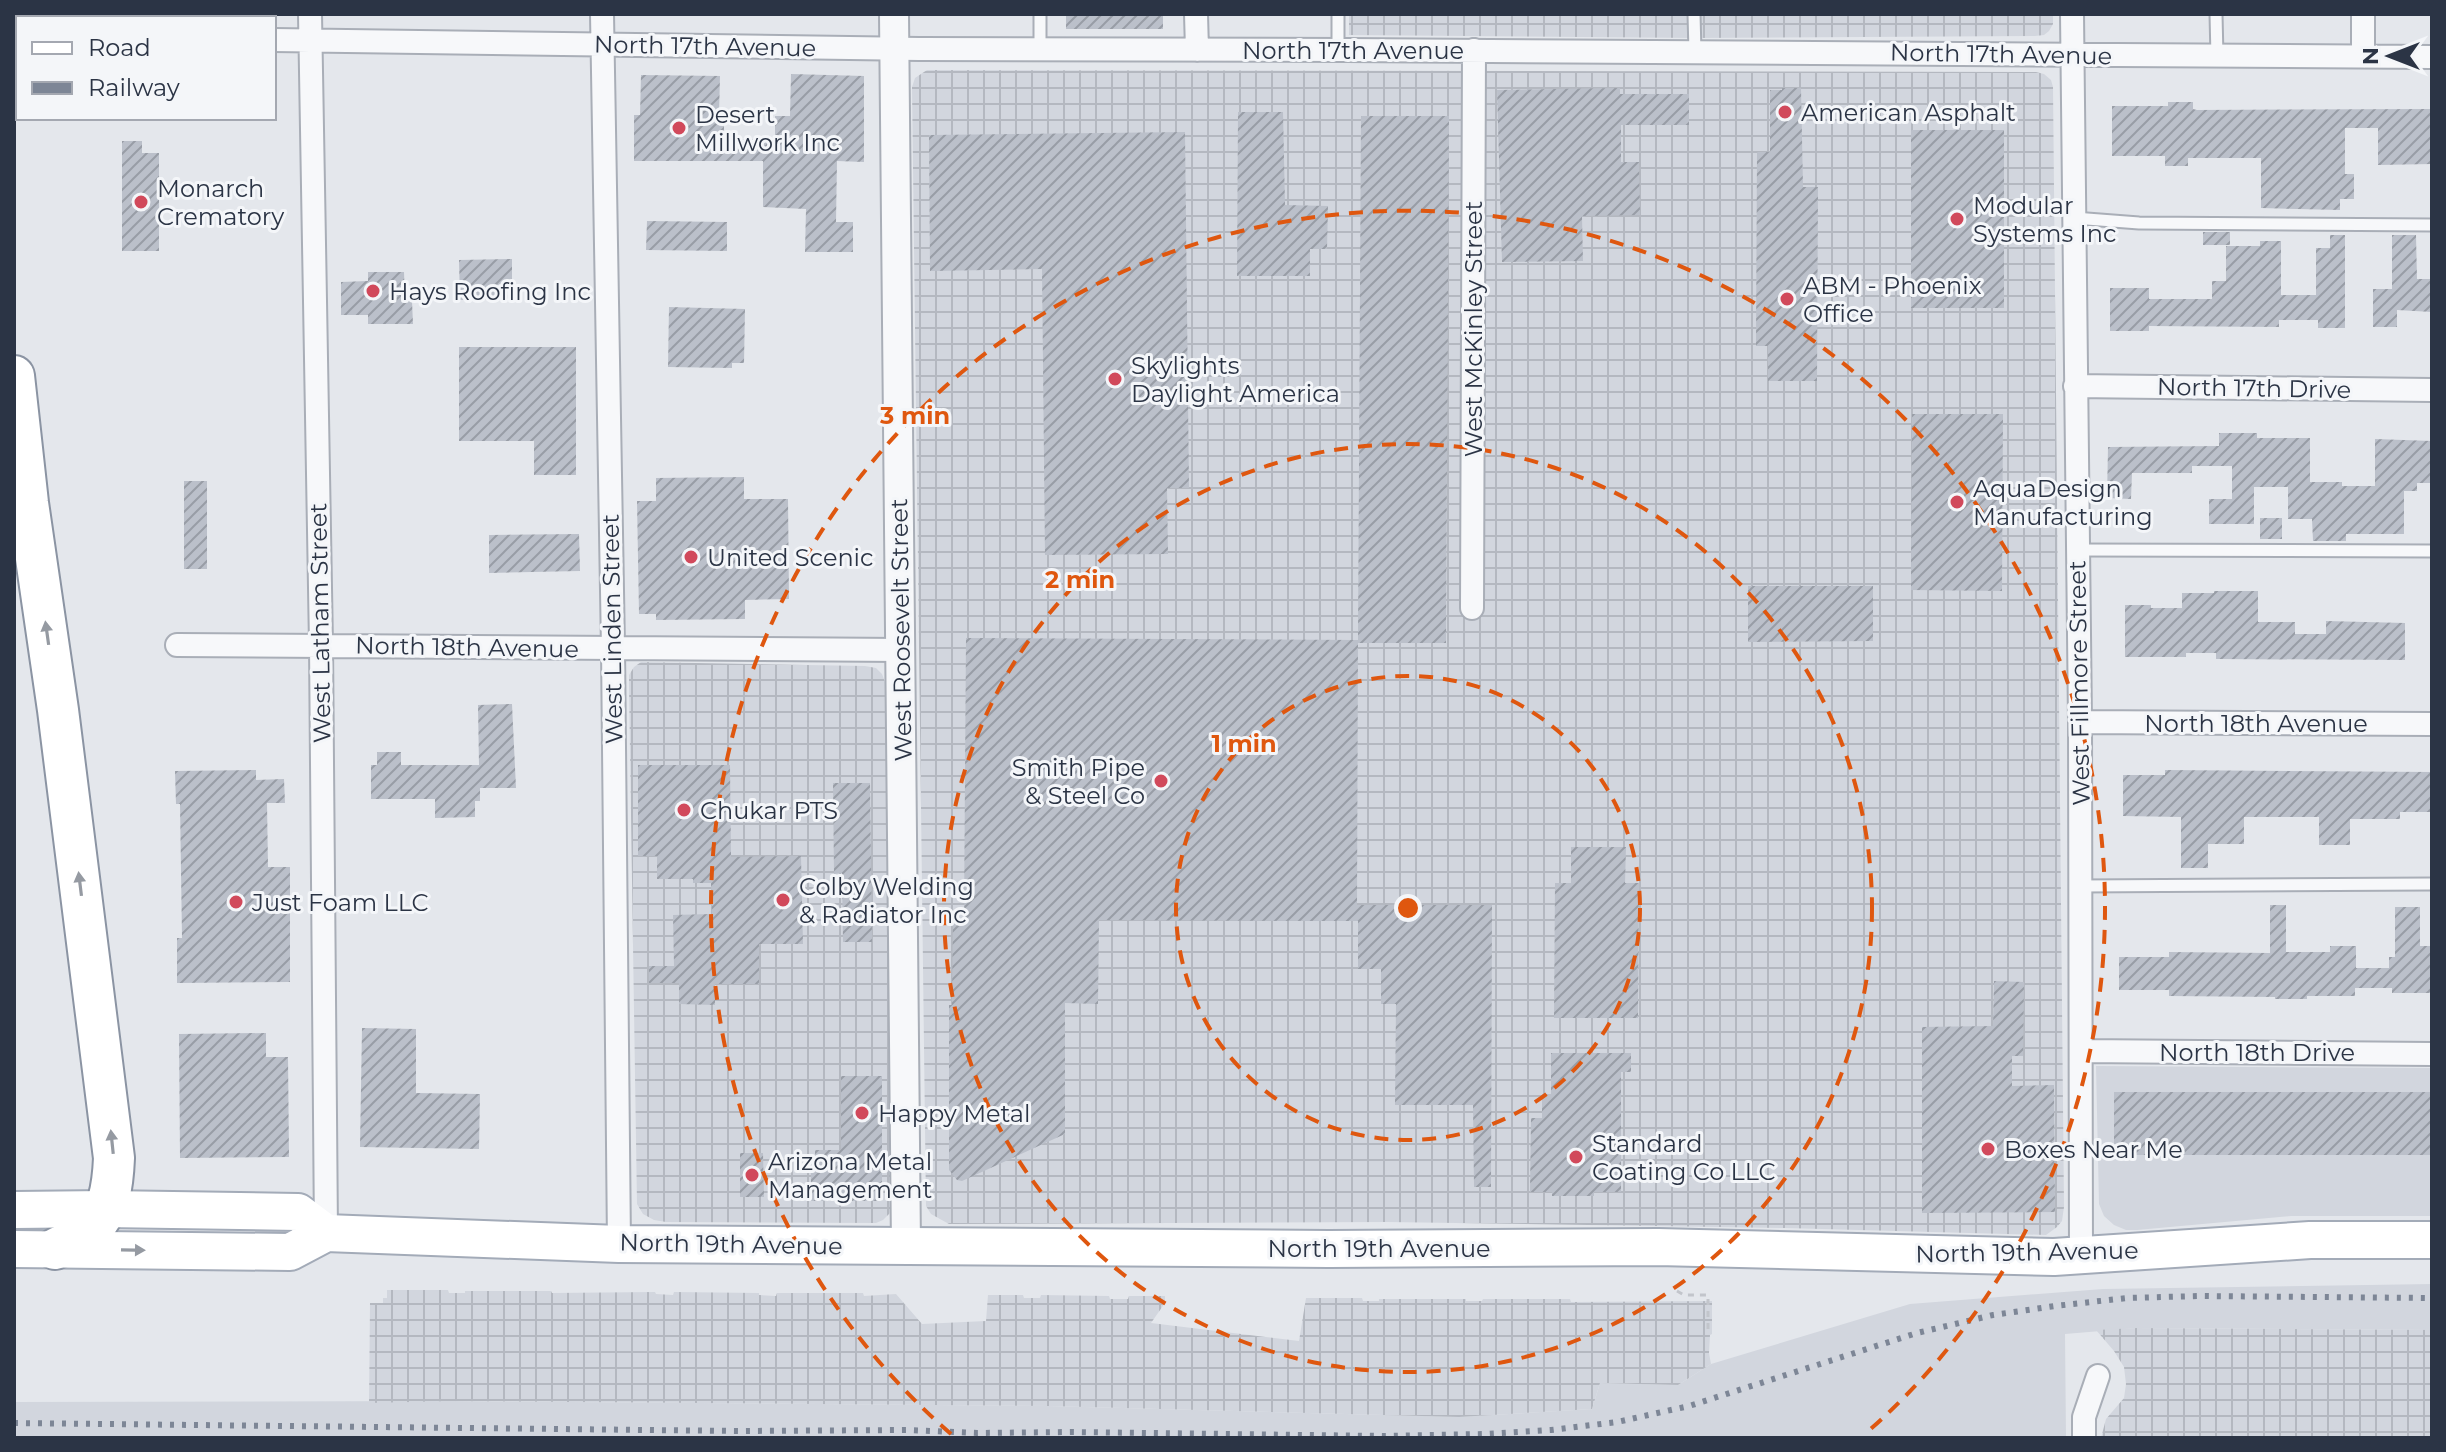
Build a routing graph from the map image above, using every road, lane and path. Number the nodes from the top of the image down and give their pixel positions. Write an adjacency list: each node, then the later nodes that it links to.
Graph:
1 (310, 14): 12 (street, West Latham Street)
2 (602, 14): 13 (street, West Linden Street)
3 (894, 14): 14 (street, West Roosevelt Street)
4 (1040, 14): 15 (lane)
5 (1196, 14): 16 (street)
6 (1338, 14): 17 (lane)
7 (1694, 14): 19 (lane)
8 (2072, 14): 20 (street, West Fillmore Street)
9 (2216, 14): 22 (lane)
10 (2363, 14): 21 (street)
11 (276, 40): 12 (street, North 17th Avenue)
12 (310, 41): 13 (street, North 17th Avenue); 33 (street, West Latham Street)
13 (602, 45): 14 (street, North 17th Avenue); 34 (street, West Linden Street)
14 (895, 48): 15 (street, North 17th Avenue); 35 (street, West Roosevelt Street)
15 (1040, 50): 16 (street, North 17th Avenue)
16 (1197, 50): 17 (street, North 17th Avenue)
17 (1338, 50): 18 (street, North 17th Avenue)
18 (1474, 50): 19 (street, North 17th Avenue); 31 (street, West McKinley Street)
19 (1695, 52): 20 (street, North 17th Avenue)
20 (2072, 54): 22 (street, North 17th Avenue); 24 (street, West Fillmore Street)
21 (2363, 55): 22 (street, North 17th Avenue); 23 (street, North 17th Avenue)
22 (2217, 57)
23 (2432, 57)
24 (2074, 218): 25 (lane); 27 (street, West Fillmore Street)
25 (2432, 225)
26 (14, 376): 42 (highway, one-way to 26)
27 (2075, 386): 28 (street, North 17th Drive); 29 (street, West Fillmore Street)
28 (2432, 390)
29 (2077, 550): 30 (lane); 36 (street, West Fillmore Street)
30 (2432, 551)
31 (1472, 608)
32 (177, 645): 33 (street, North 18th Avenue)
33 (321, 645): 34 (street, North 18th Avenue); 44 (street, West Latham Street)
34 (613, 648): 35 (street, North 18th Avenue); 46 (street, West Linden Street)
35 (902, 650): 47 (street, West Roosevelt Street)
36 (2080, 722): 37 (street, North 18th Avenue); 39 (street, West Fillmore Street)
37 (2432, 724)
38 (2432, 884): 39 (lane)
39 (2081, 886): 40 (street, West Fillmore Street)
40 (2082, 1051): 41 (street, North 18th Drive); 50 (street, West Fillmore Street)
41 (2432, 1054)
42 (106, 1209): 43 (main road); 44 (main road); 49 (highway)
43 (14, 1210)
44 (326, 1233): 46 (main road, North 19th Avenue); 49 (main road, North 19th Avenue, one-way to 44)
45 (2432, 1240): 50 (main road, North 19th Avenue)
46 (619, 1244): 47 (main road, North 19th Avenue)
47 (906, 1246): 50 (main road, North 19th Avenue)
48 (14, 1249): 49 (main road, North 19th Avenue)
49 (55, 1249)
50 (2081, 1255)
51 (1677, 1291): 52 (path)
52 (1708, 1334)
53 (2098, 1376): 54 (street)
54 (2084, 1438)

